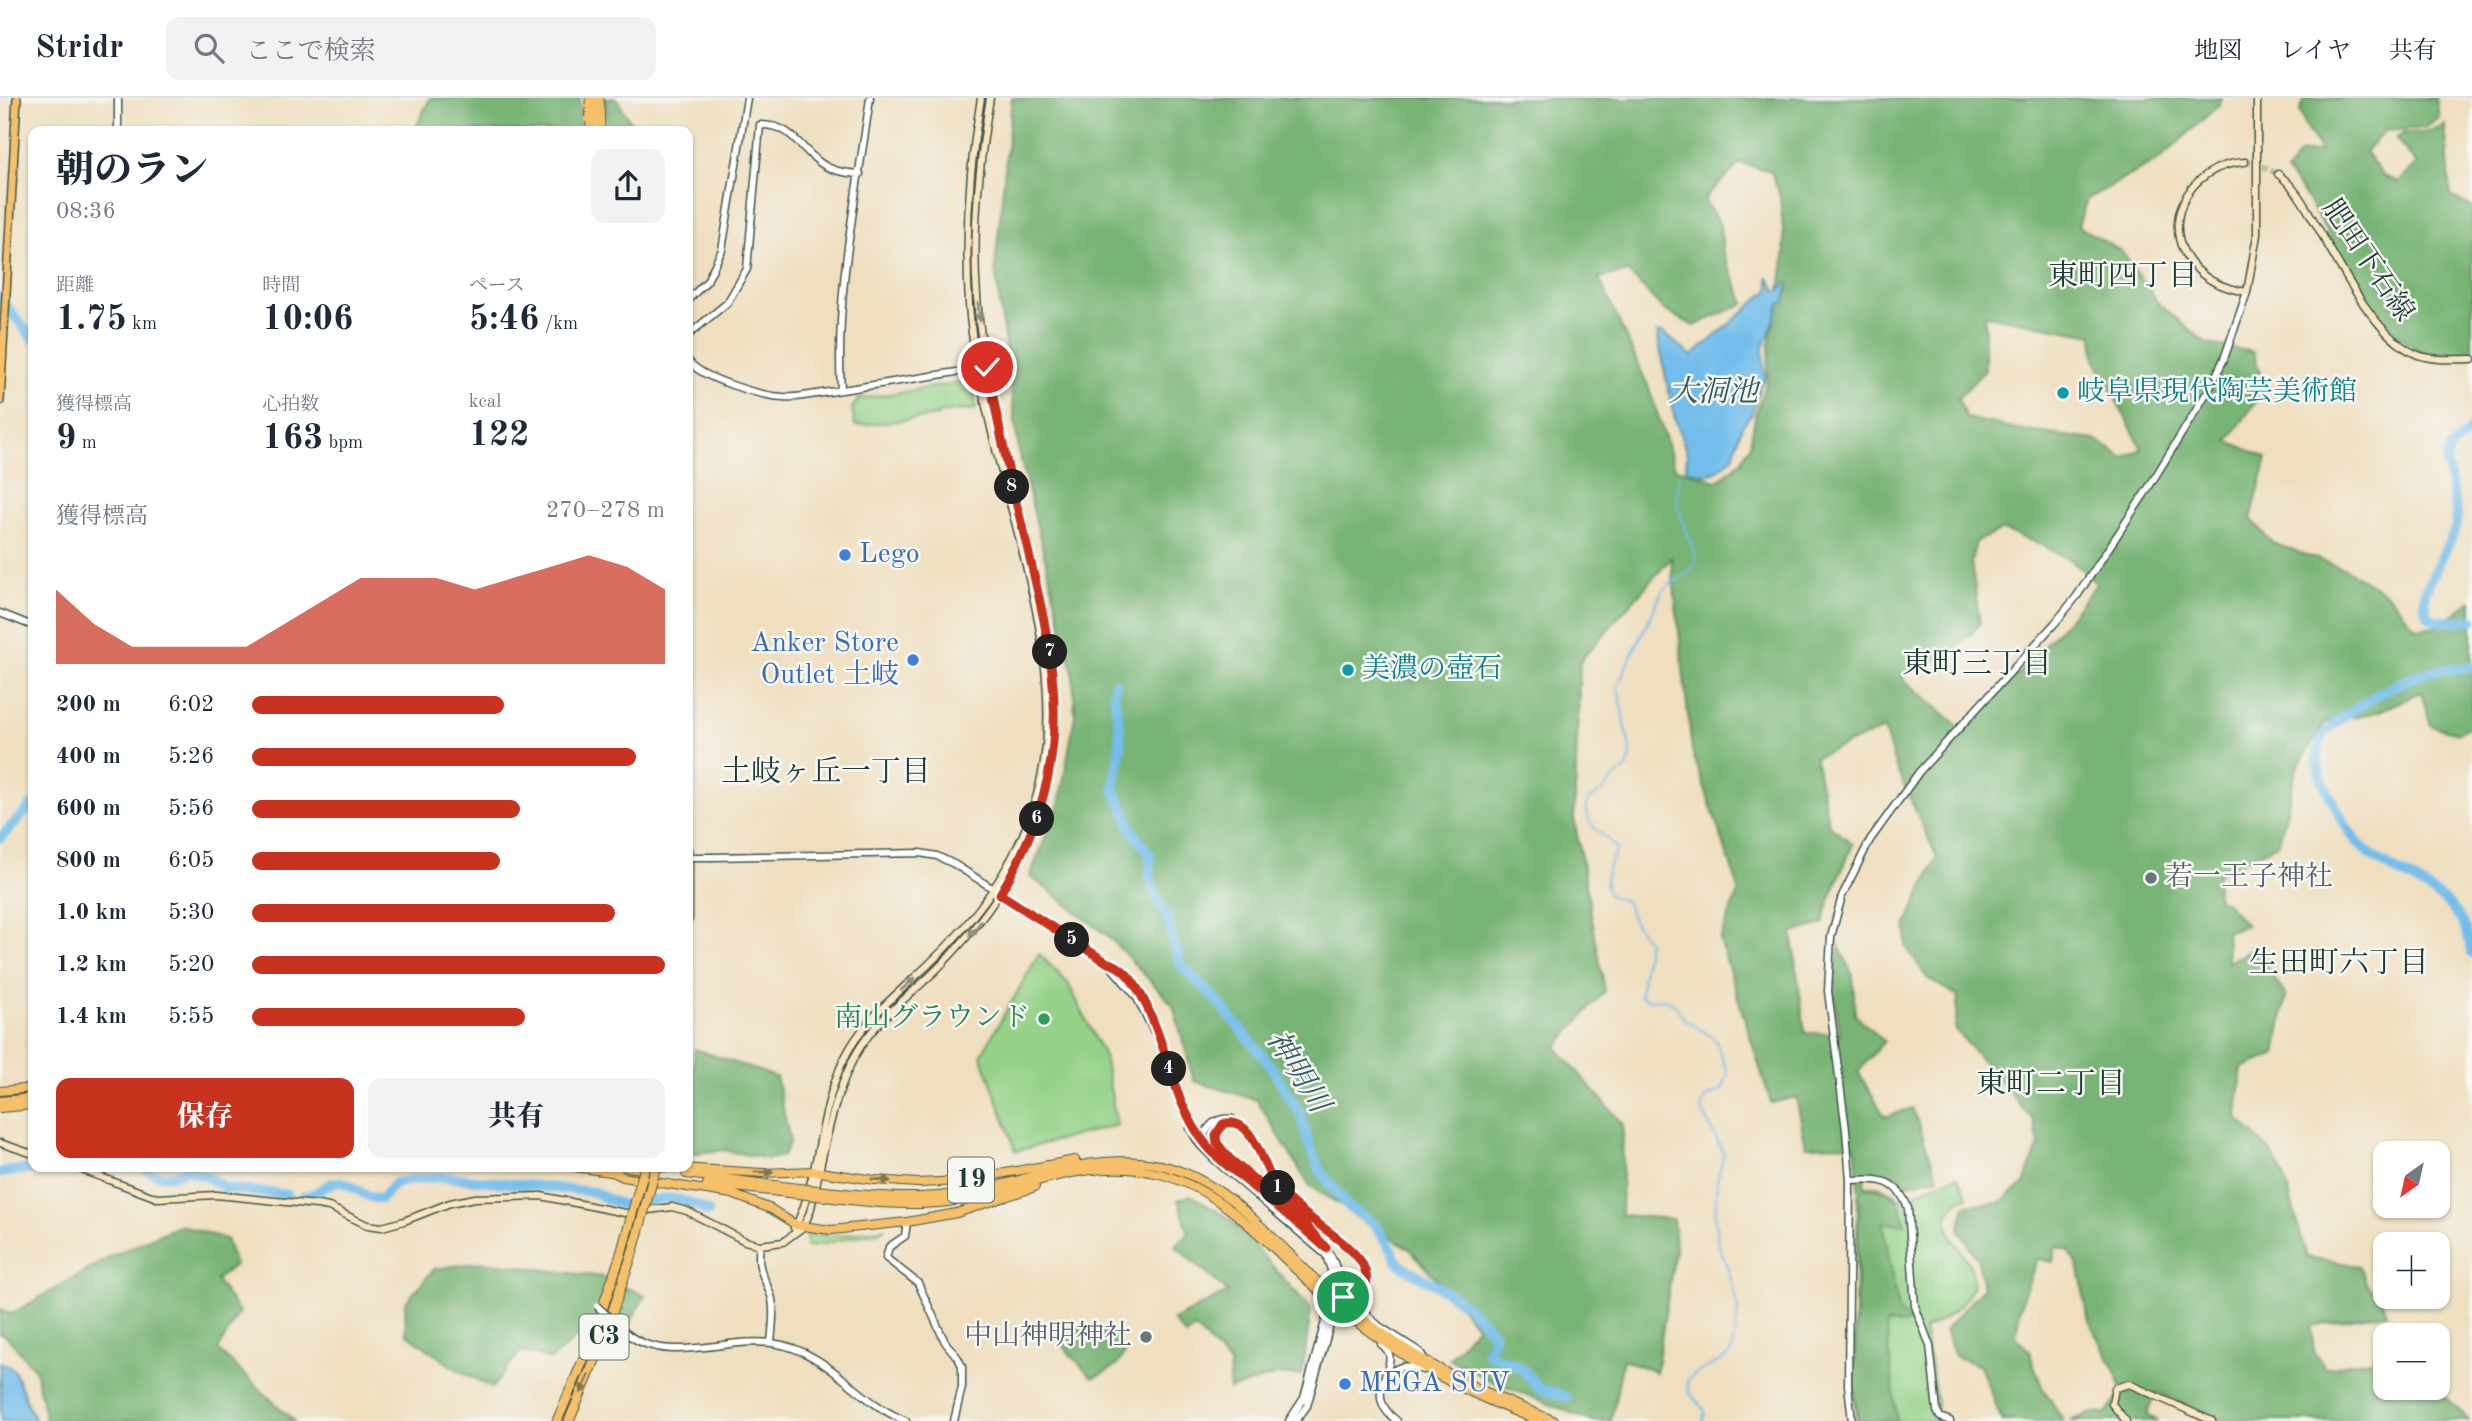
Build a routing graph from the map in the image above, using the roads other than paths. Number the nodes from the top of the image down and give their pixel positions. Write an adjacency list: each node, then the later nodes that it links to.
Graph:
1 (17, 98): 24 (main road)
2 (118, 98): 10 (street)
3 (590, 98): 11 (highway)
4 (599, 98): 12 (highway)
5 (747, 98): 17 (street)
6 (870, 98): 14 (street)
7 (981, 98): 22 (main road)
8 (990, 98): 21 (main road, one-way to 21)
9 (2258, 98): 16 (main road)
10 (118, 126)
11 (591, 126)
12 (600, 126)
13 (2245, 162): 16 (main road)
14 (860, 174): 18 (street); 23 (street)
15 (2278, 174): 19 (main road, 肥田下石線)
16 (2247, 292): 49 (street)
17 (693, 295)
18 (693, 331)
19 (2472, 359)
20 (693, 366): 23 (street)
21 (987, 367): 22 (street); 29 (main road)
22 (978, 368): 23 (street); 28 (main road)
23 (842, 390)
24 (0, 401)
25 (0, 613): 26 (street)
26 (28, 624)
27 (693, 855): 28 (street, bridge)
28 (993, 890): 29 (street); 42 (main road, one-way to 28)
29 (1000, 894): 30 (street); 42 (main road, one-way to 42)
30 (1108, 963): 37 (street); 57 (street)
31 (28, 1088): 32 (highway)
32 (0, 1091)
33 (28, 1098): 34 (highway)
34 (0, 1101)
35 (28, 1105): 36 (highway)
36 (0, 1108)
37 (1201, 1135): 56 (street, bridge); 62 (street)
38 (0, 1143): 39 (main road)
39 (28, 1152)
40 (1127, 1160): 42 (highway, 19, one-way to 40); 51 (highway, 19); 54 (highway, 19)
41 (693, 1169): 42 (highway, 19, one-way to 42)
42 (817, 1171): 53 (main road)
43 (87, 1172): 55 (main road)
44 (613, 1172): 50 (highway, 19); 53 (highway, 19)
45 (648, 1172): 66 (highway, C3, one-way to 66, bridge)
46 (648, 1172): 65 (highway, C3, bridge)
47 (675, 1172): 50 (highway, 19)
48 (1063, 1175): 51 (highway, 19); 52 (highway, 19); 59 (highway, 19)
49 (1850, 1180): 74 (street); 75 (street)
50 (798, 1191): 51 (highway, 19, bridge)
51 (825, 1194)
52 (907, 1222): 53 (highway, 19); 68 (street)
53 (797, 1228): 55 (main road)
54 (1267, 1232): 56 (street); 62 (highway, 19)
55 (760, 1245): 61 (street)
56 (1326, 1248): 57 (street)
57 (1335, 1287): 60 (street, bridge)
58 (597, 1306): 61 (street, bridge)
59 (1340, 1310): 63 (highway, 19); 64 (street)
60 (1329, 1318): 69 (street); 70 (street)
61 (771, 1343): 67 (street)
62 (1426, 1361): 73 (highway, 19)
63 (1430, 1373): 64 (street); 72 (highway, 19)
64 (1385, 1378): 71 (street)
65 (557, 1421)
66 (569, 1421)
67 (906, 1421)
68 (954, 1421)
69 (1289, 1421)
70 (1296, 1421)
71 (1396, 1421)
72 (1539, 1421)
73 (1555, 1421)
74 (1852, 1421)
75 (1950, 1421)
76 (2126, 1421): 77 (main road)
77 (2212, 1421)

